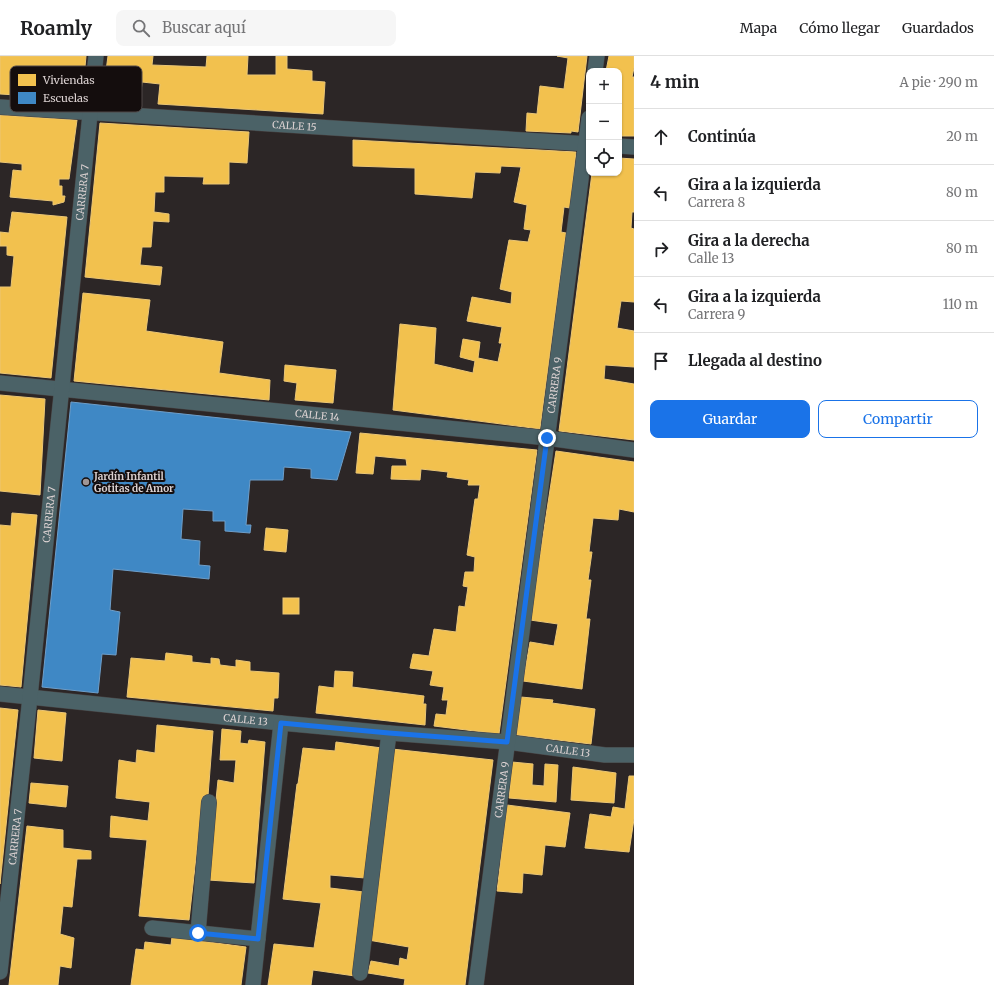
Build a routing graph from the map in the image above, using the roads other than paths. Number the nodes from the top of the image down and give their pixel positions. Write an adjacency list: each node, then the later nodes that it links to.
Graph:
1 (96, 56): 3 (street, CARRERA 7)
2 (597, 56): 4 (street)
3 (95, 66)
4 (595, 68)
5 (0, 107): 6 (street, CALLE 15)
6 (10, 108)
7 (90, 112): 8 (street, CALLE 15); 13 (street, CARRERA 7)
8 (586, 144)
9 (622, 146): 10 (street)
10 (634, 147)
11 (586, 151): 14 (street, CARRERA 9)
12 (0, 383): 13 (street, CALLE 14)
13 (62, 388): 14 (street, CALLE 14); 17 (street, CARRERA 7)
14 (547, 438): 15 (street, CALLE 14); 20 (street, CARRERA 9)
15 (634, 450)
16 (0, 694): 17 (street, CALLE 13)
17 (30, 698): 18 (street, CALLE 13); 26 (street, CARRERA 7)
18 (281, 723): 19 (street, CALLE 13); 25 (street)
19 (389, 733): 20 (street, CALLE 13); 27 (street)
20 (507, 742): 21 (street, CALLE 13); 29 (street, CARRERA 9)
21 (634, 755)
22 (210, 802): 24 (street)
23 (152, 928): 24 (street)
24 (198, 933): 25 (street)
25 (258, 939): 28 (street)
26 (0, 972)
27 (360, 973)
28 (253, 985)
29 (476, 985)

